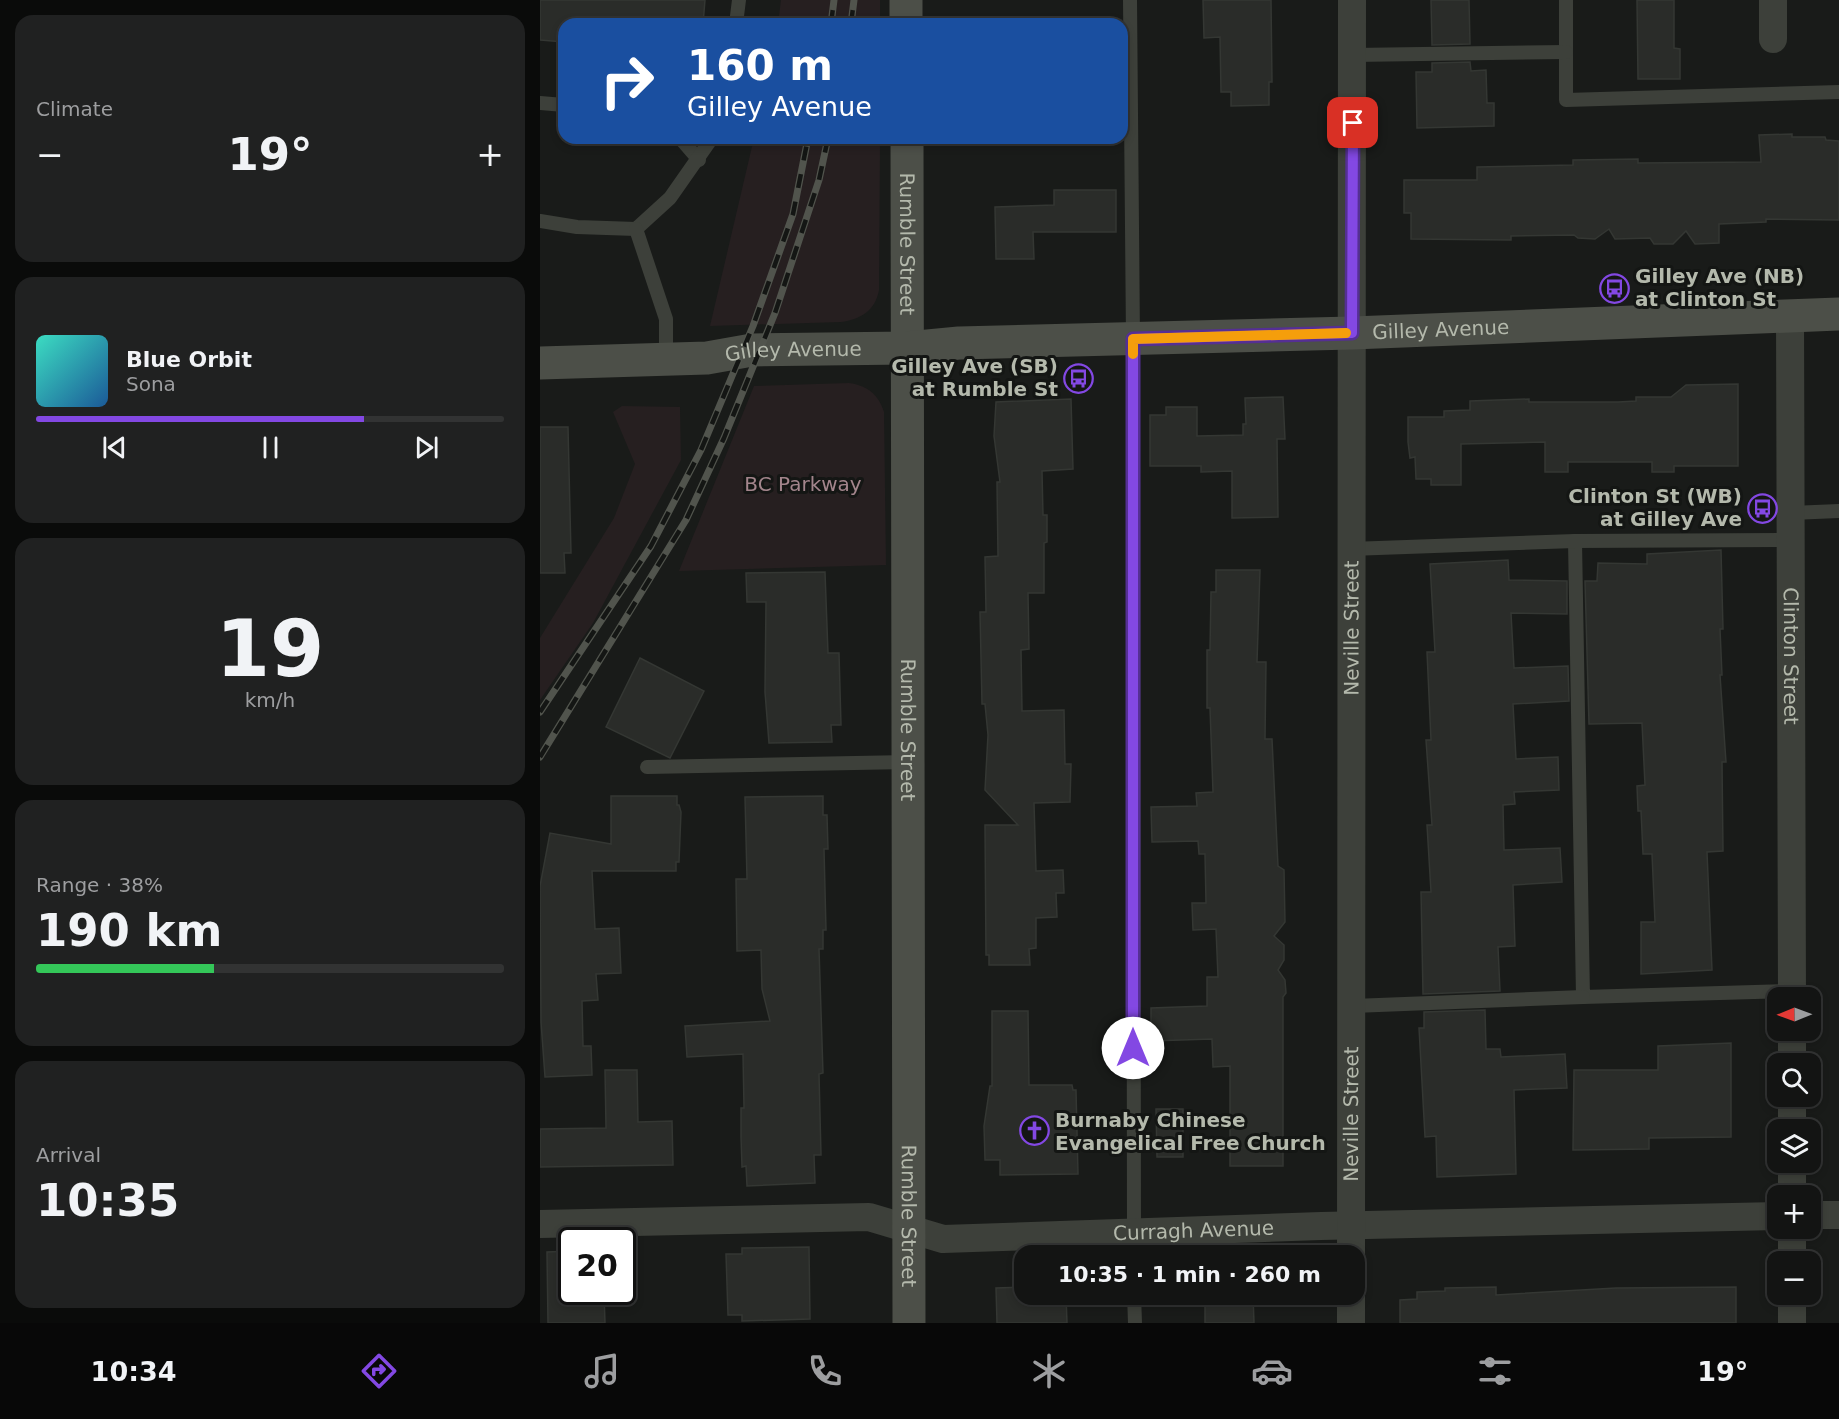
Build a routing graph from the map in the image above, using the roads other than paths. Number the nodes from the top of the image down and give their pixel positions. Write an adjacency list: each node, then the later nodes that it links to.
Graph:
1 (739, 0): 7 (lane)
2 (906, 0): 8 (street)
3 (1130, 0): 24 (lane)
4 (1352, 0): 11 (street, Neville Street)
5 (1566, 0): 10 (lane)
6 (1773, 0): 9 (street)
7 (737, 18)
8 (906, 18)
9 (1773, 39)
10 (1566, 52): 11 (lane); 12 (lane)
11 (1353, 55): 23 (street, Neville Street)
12 (1839, 92)
13 (540, 103): 14 (lane)
14 (558, 104)
15 (685, 144): 18 (lane)
16 (708, 144): 18 (lane)
17 (907, 144): 25 (street, Rumble Street)
18 (699, 160): 20 (lane)
19 (540, 221): 20 (lane)
20 (636, 229): 26 (lane)
21 (1839, 314): 22 (street, Gilley Avenue)
22 (1790, 316): 23 (street, Gilley Avenue); 29 (street, Clinton Street)
23 (1352, 333): 24 (street, Gilley Avenue); 31 (street, Neville Street)
24 (1133, 339): 25 (street, Gilley Avenue); 44 (lane)
25 (908, 348): 26 (street, Gilley Avenue); 32 (street, Rumble Street)
26 (666, 359): 27 (street, Gilley Avenue)
27 (540, 363)
28 (1839, 511): 29 (lane)
29 (1790, 526): 30 (lane); 34 (street, Clinton Street)
30 (1575, 541): 31 (lane); 36 (lane)
31 (1350, 549): 37 (street, Neville Street)
32 (910, 762): 33 (lane); 43 (street, Rumble Street)
33 (647, 767)
34 (1792, 987)
35 (1767, 994): 36 (lane)
36 (1583, 997): 37 (lane)
37 (1353, 1006): 42 (street, Neville Street)
38 (1821, 1215): 39 (street)
39 (1839, 1215)
40 (1767, 1216): 42 (street, Curragh Avenue)
41 (540, 1224): 43 (street, Curragh Avenue)
42 (1351, 1226): 44 (street, Curragh Avenue); 45 (street, Neville Street)
43 (910, 1228): 44 (street, Curragh Avenue); 49 (street, Rumble Street)
44 (1133, 1243)
45 (1351, 1245)
46 (1134, 1305): 50 (lane)
47 (1351, 1305): 51 (street)
48 (1792, 1305): 52 (street)
49 (909, 1323)
50 (1135, 1323)
51 (1351, 1323)
52 (1792, 1323)

